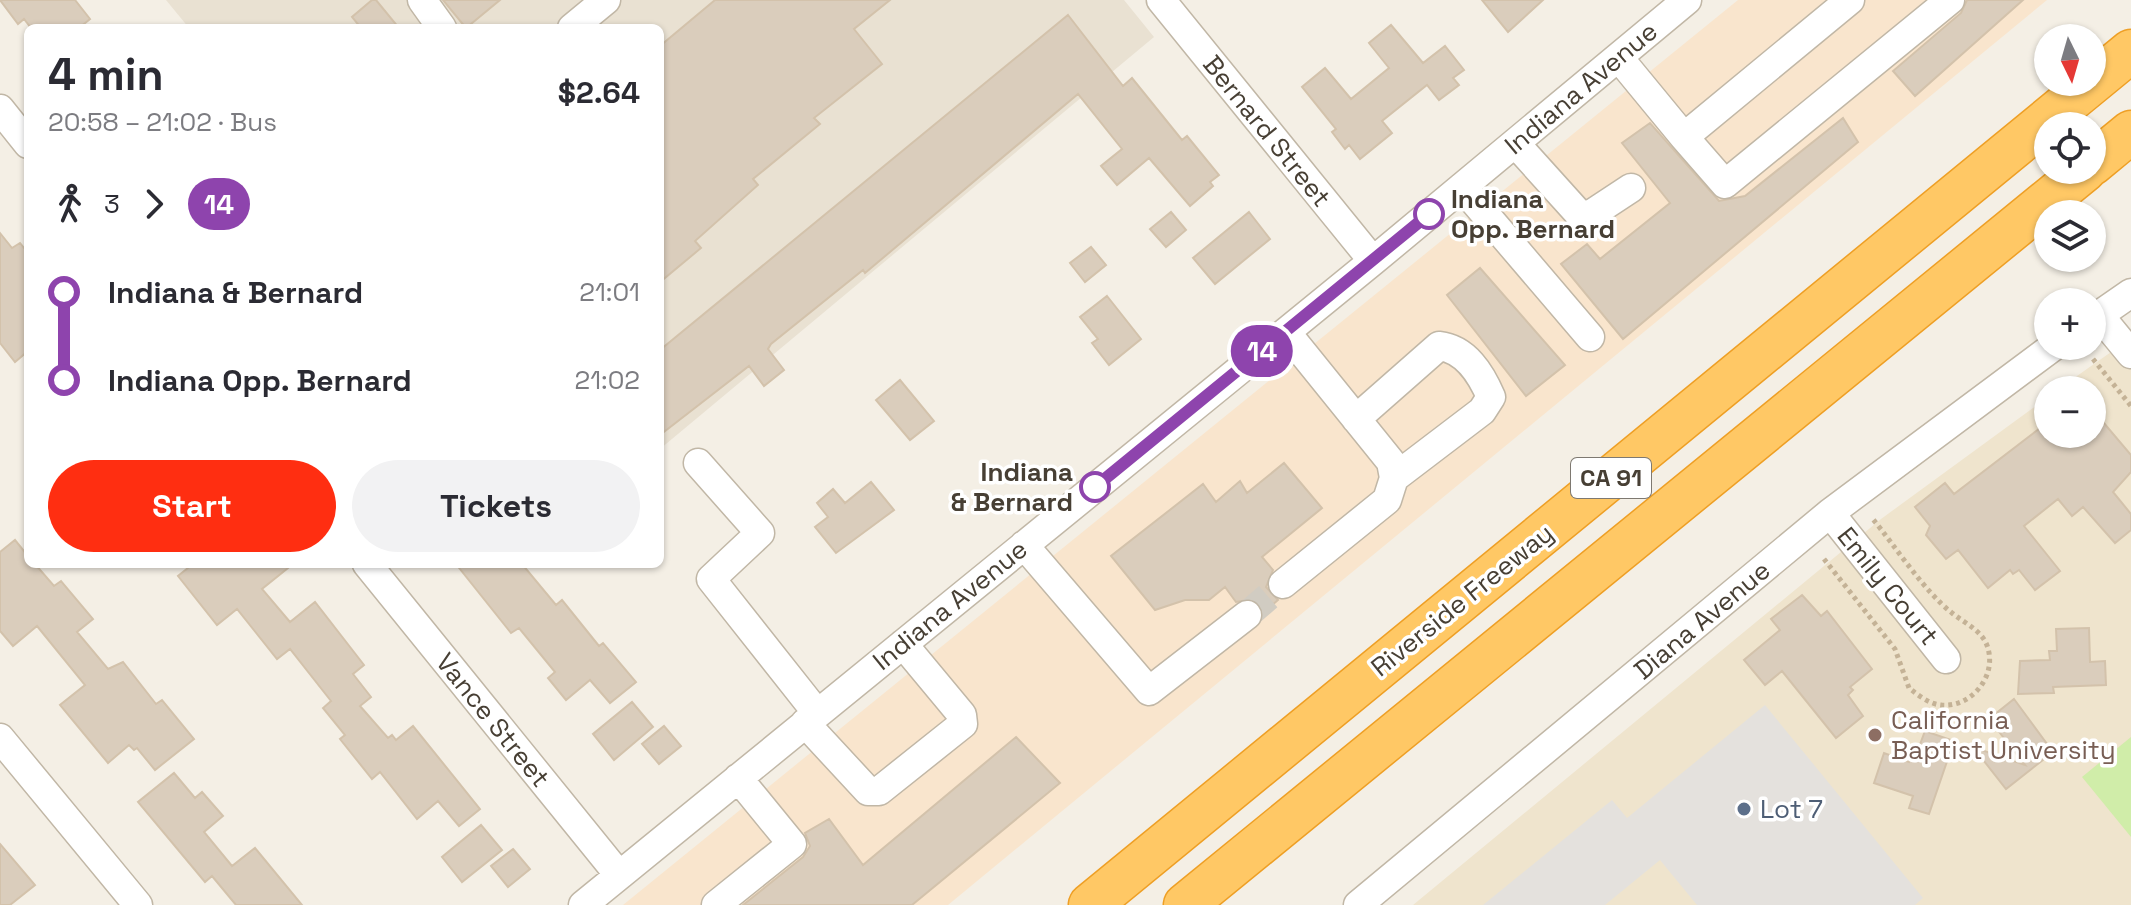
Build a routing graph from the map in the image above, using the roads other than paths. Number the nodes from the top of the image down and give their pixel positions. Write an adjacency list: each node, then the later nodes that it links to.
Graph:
1 (422, 0): 7 (street)
2 (606, 0): 8 (street)
3 (1161, 0): 20 (street, Bernard Street)
4 (1687, 0): 10 (street, Indiana Avenue)
5 (1850, 0): 13 (street)
6 (1950, 0): 13 (street)
7 (439, 24)
8 (577, 24)
9 (2131, 51): 45 (highway, Riverside Freeway / CA 91)
10 (1619, 58): 13 (street); 15 (street, Indiana Avenue)
11 (0, 109): 14 (street)
12 (2131, 132): 16 (highway)
13 (1684, 137)
14 (24, 139)
15 (1515, 143): 18 (street, Indiana Avenue); 19 (street)
16 (2106, 153)
17 (2068, 184): 46 (highway, CA 91)
18 (1462, 187): 20 (street, Indiana Avenue); 25 (street)
19 (1631, 188)
20 (1373, 261): 24 (street, Indiana Avenue)
21 (2131, 293): 22 (street)
22 (2106, 311)
23 (2106, 328): 26 (street)
24 (1286, 332): 28 (street); 32 (street, Indiana Avenue)
25 (1590, 337)
26 (2131, 354)
27 (2035, 360): 31 (street, Diana Avenue)
28 (1356, 419): 30 (street); 30 (street)
29 (698, 463): 38 (street)
30 (1394, 478): 34 (street)
31 (1830, 513): 37 (street, Emily Court); 47 (street, Diana Avenue)
32 (1024, 545): 35 (street); 36 (street, Indiana Avenue)
33 (370, 568): 41 (street, Vance Street)
34 (1283, 584)
35 (1247, 615)
36 (903, 644): 38 (street, Indiana Avenue); 38 (street)
37 (1946, 659)
38 (811, 718): 40 (street, Indiana Avenue)
39 (0, 738): 42 (street)
40 (738, 778): 41 (street, Indiana Avenue); 44 (street)
41 (619, 875): 43 (street, Indiana Avenue)
42 (138, 905)
43 (583, 905)
44 (716, 905)
45 (1090, 905)
46 (1185, 905)
47 (1358, 905)

